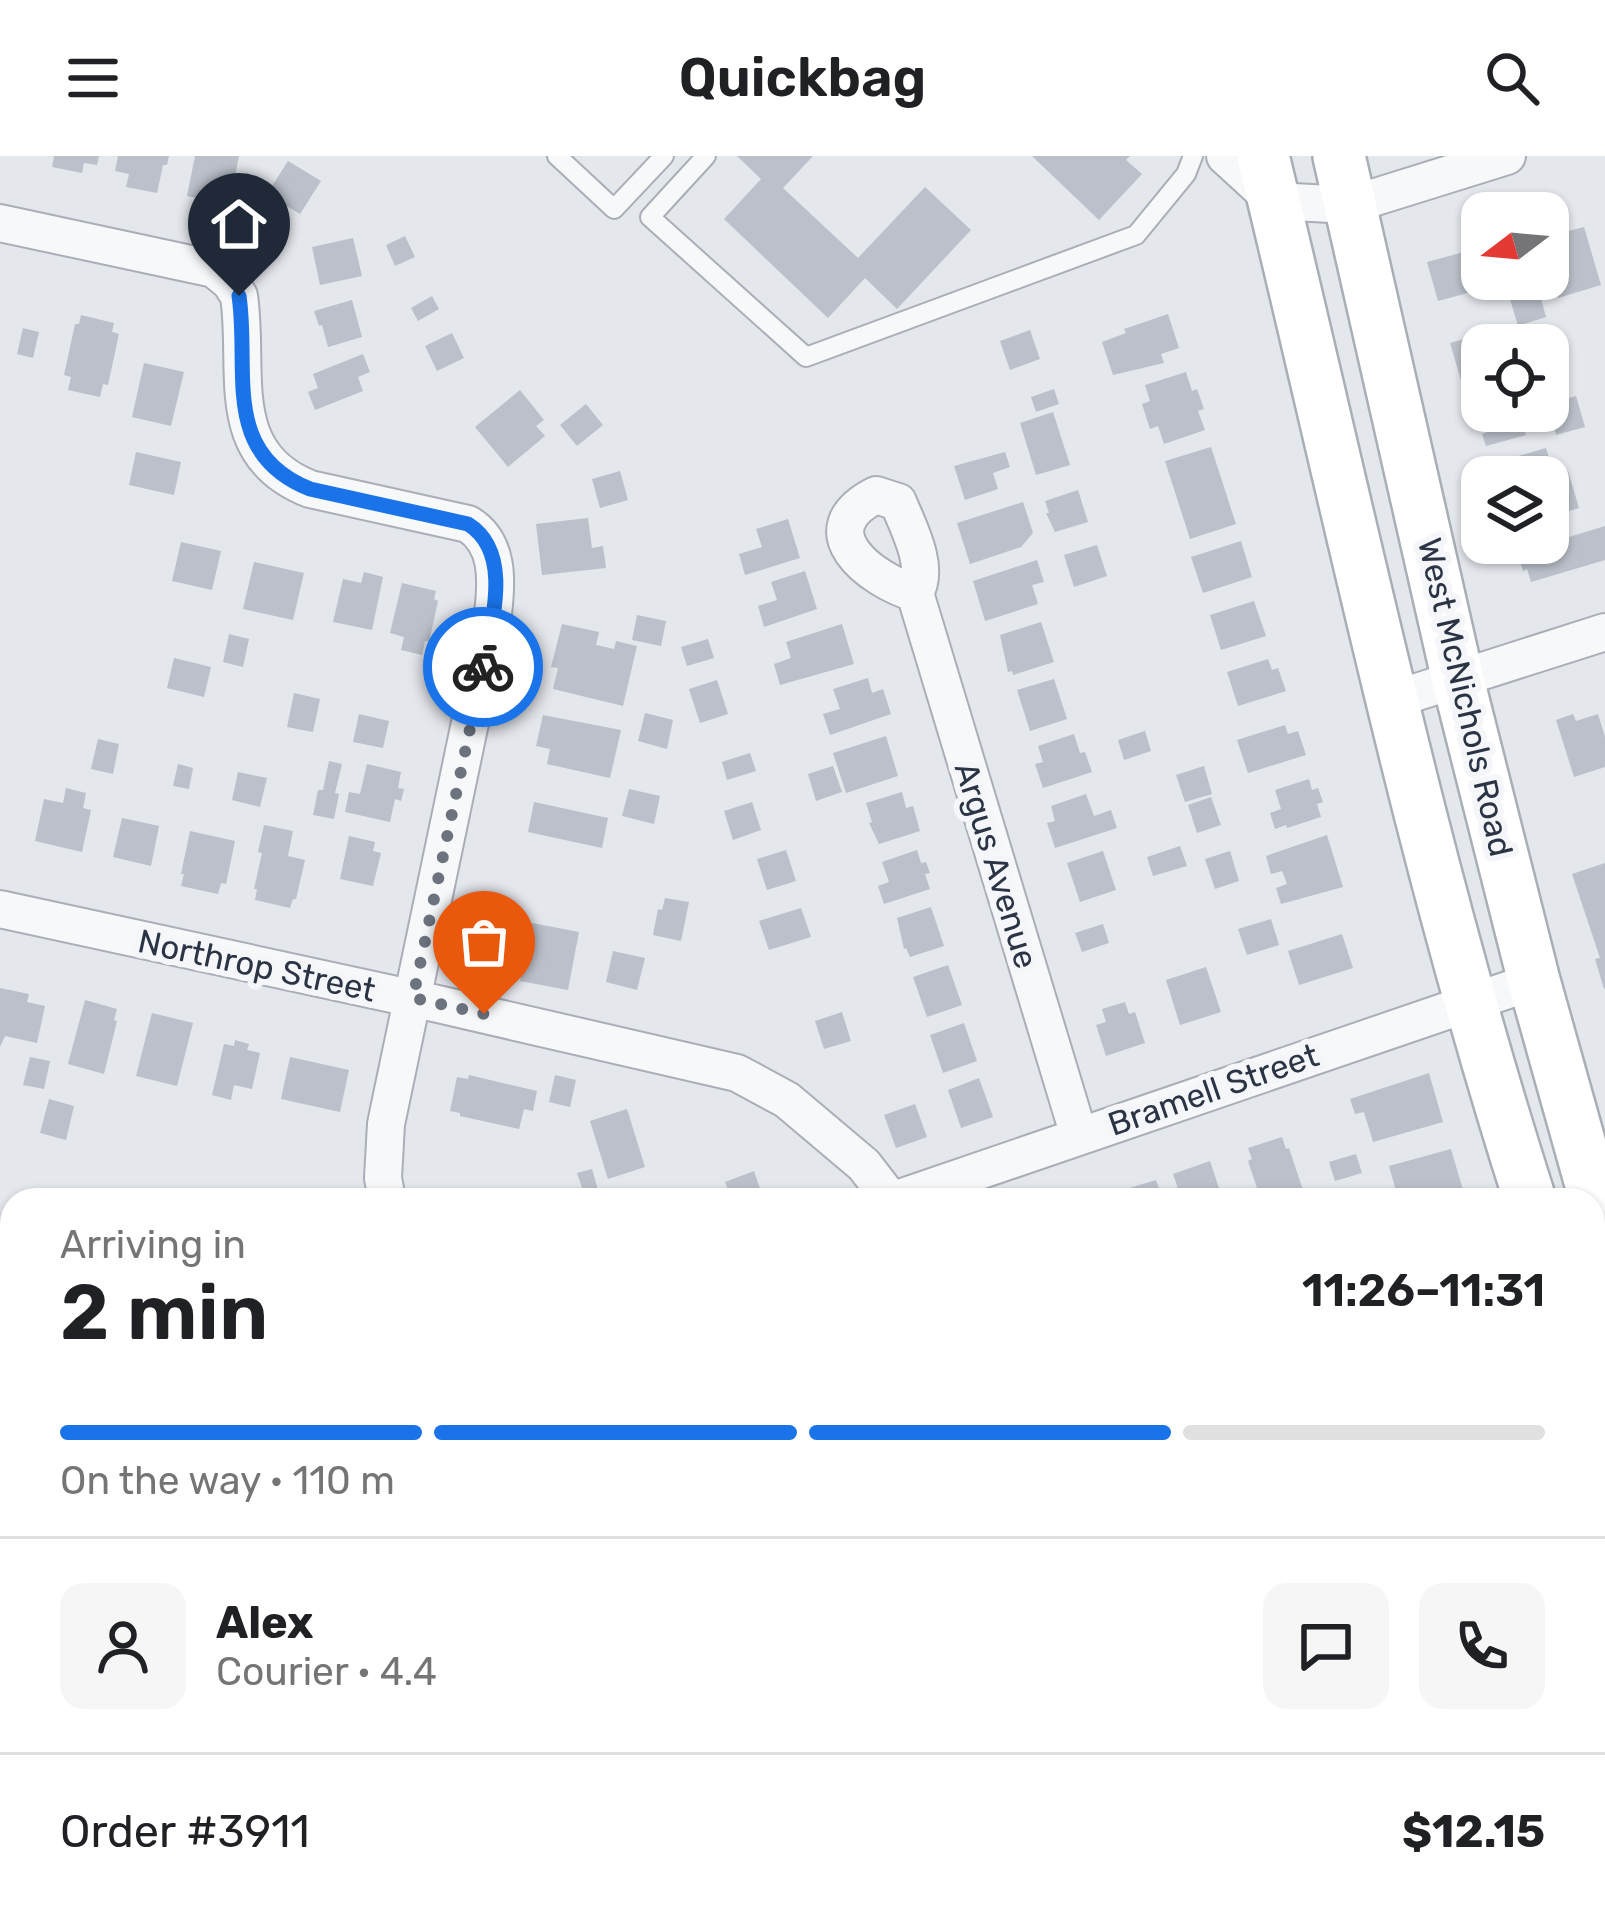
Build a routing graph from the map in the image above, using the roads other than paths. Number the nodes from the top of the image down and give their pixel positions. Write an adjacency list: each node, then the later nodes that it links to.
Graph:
1 (557, 156): 2 (lane)
2 (664, 156)
3 (706, 156): 4 (lane)
4 (1192, 156)
5 (1225, 156): 7 (street)
6 (1507, 156): 8 (street)
7 (1269, 179): 8 (street); 13 (main road)
8 (1345, 180): 12 (main road, West McNichols Road)
9 (0, 224): 16 (street)
10 (915, 593): 18 (street, Argus Avenue)
11 (1605, 632): 12 (street)
12 (1458, 680): 13 (street); 15 (main road, West McNichols Road)
13 (1392, 700): 17 (main road)
14 (0, 909): 16 (street, Northrop Street)
15 (1534, 982): 17 (street, Bramell Street); 19 (main road, West McNichols Road)
16 (413, 998): 21 (street); 22 (street, Northrop Street)
17 (1470, 1003): 18 (street, Bramell Street); 20 (main road)
18 (1079, 1136): 23 (street, Bramell Street)
19 (1594, 1149): 20 (street); 24 (main road, West McNichols Road)
20 (1526, 1186)
21 (385, 1188)
22 (882, 1188)
23 (927, 1188)
24 (1599, 1188)

